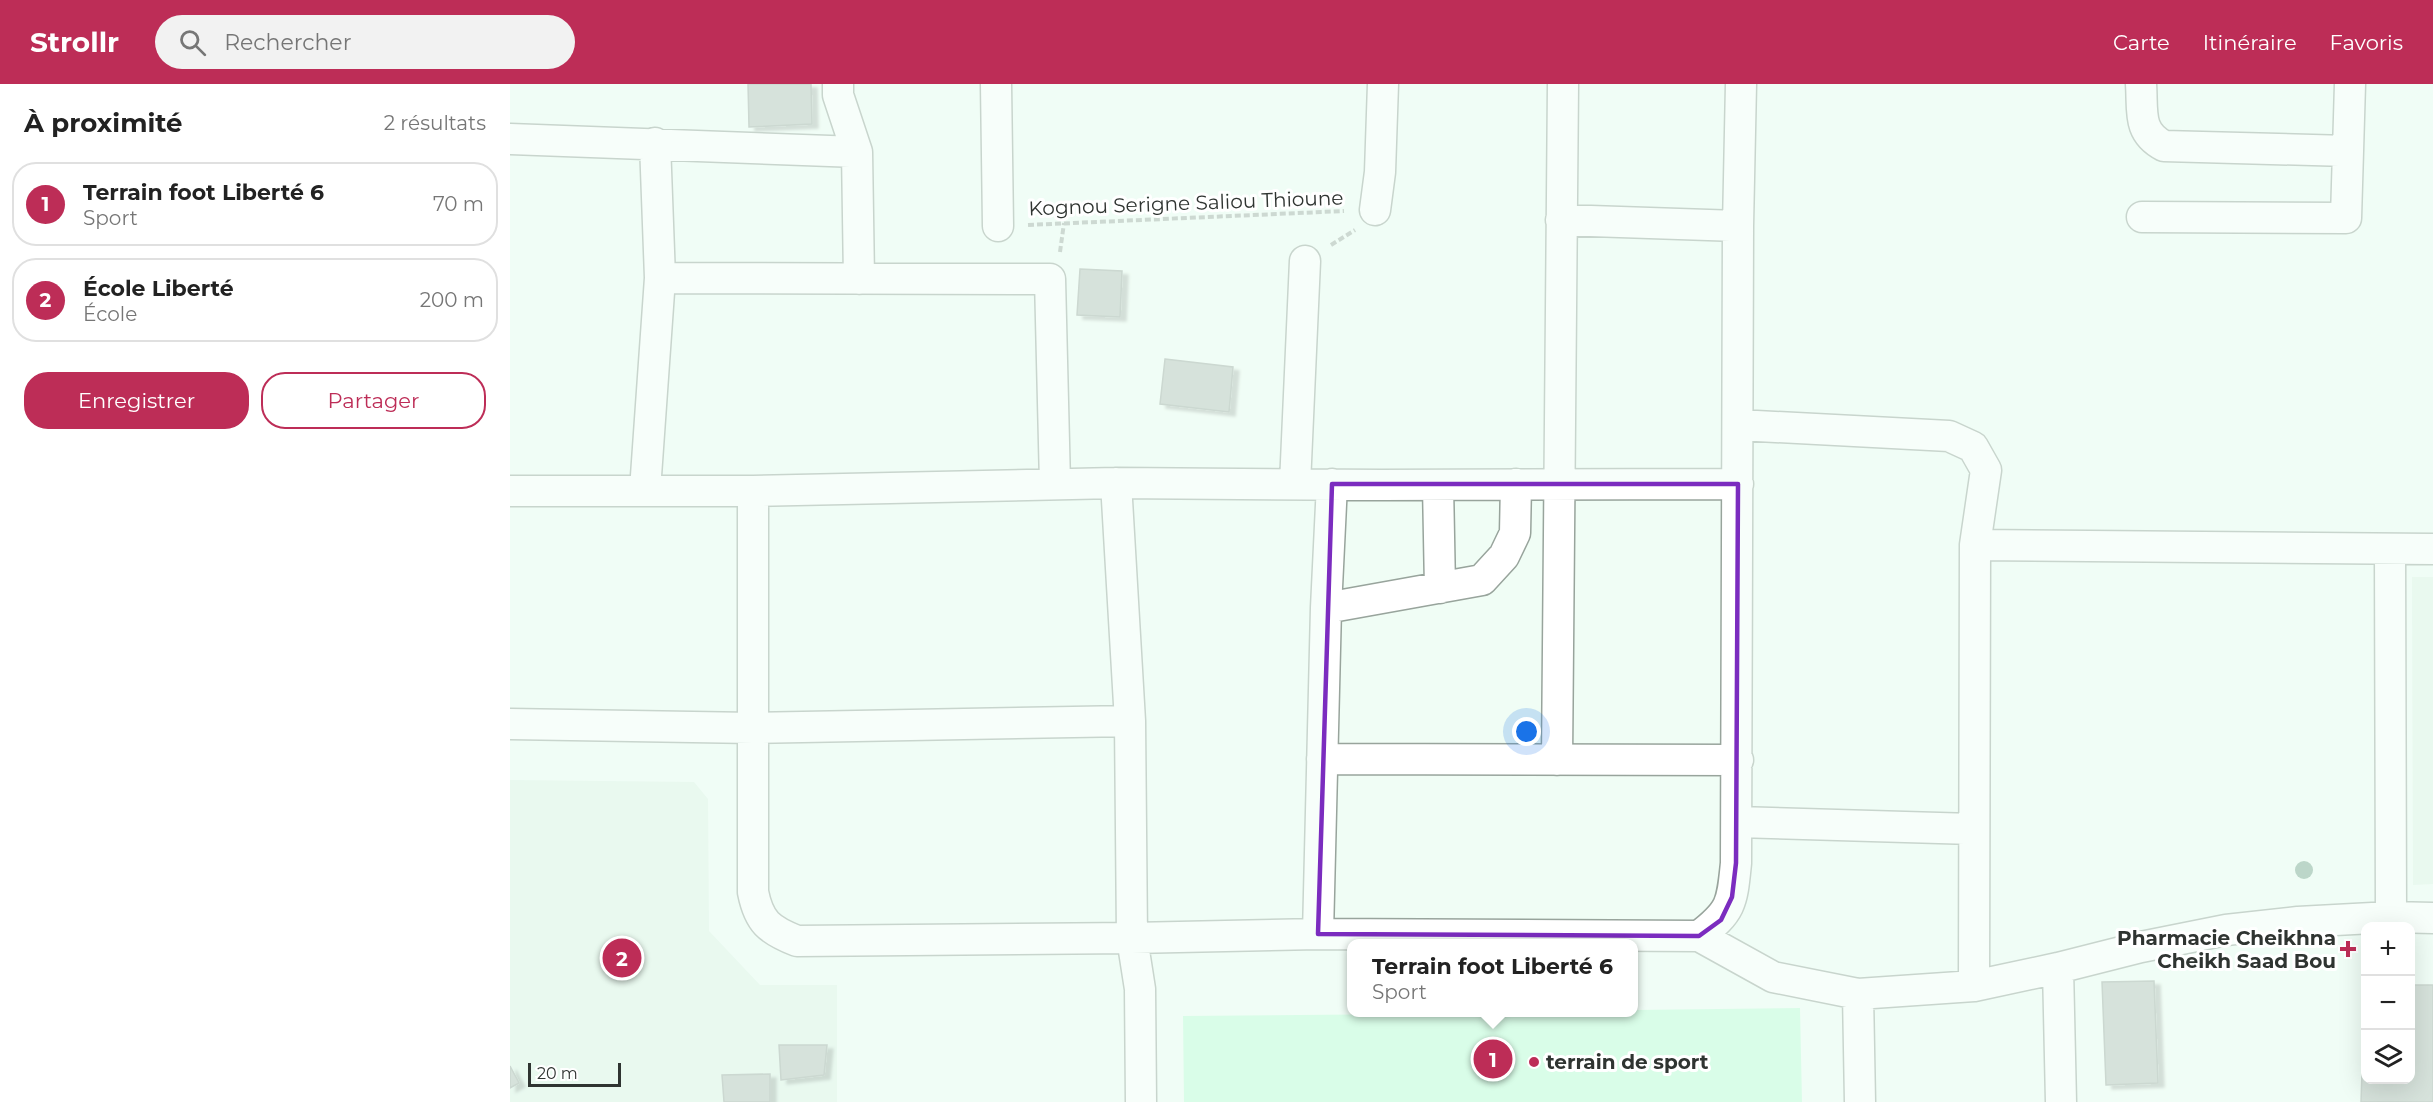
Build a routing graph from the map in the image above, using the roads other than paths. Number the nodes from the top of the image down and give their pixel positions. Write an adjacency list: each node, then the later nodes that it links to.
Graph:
1 (838, 84): 11 (street)
2 (996, 84): 15 (street)
3 (1383, 84): 12 (street)
4 (1563, 84): 14 (street)
5 (1741, 84): 16 (street)
6 (2141, 84): 10 (street)
7 (2350, 84): 10 (street)
8 (510, 139): 9 (street)
9 (655, 143): 11 (street); 18 (street)
10 (2348, 151): 13 (street)
11 (857, 152): 19 (street)
12 (1372, 210)
13 (2142, 217)
14 (1561, 220): 16 (street); 23 (street)
15 (998, 226)
16 (1738, 226): 20 (street)
17 (1305, 261): 25 (street)
18 (660, 278): 19 (street); 29 (street)
19 (860, 279): 24 (street)
20 (1738, 425): 28 (street); 32 (street)
21 (1116, 483): 24 (street); 25 (street); 37 (street)
22 (1516, 483): 23 (street); 27 (street); 35 (street)
23 (1558, 483): 28 (street); 41 (street)
24 (1055, 484): 31 (street)
25 (1295, 484): 26 (street)
26 (1332, 484): 27 (street); 36 (street)
27 (1438, 484): 35 (street)
28 (1738, 484): 42 (street)
29 (645, 490): 30 (street); 31 (street)
30 (510, 491)
31 (753, 491): 39 (street)
32 (1975, 545): 33 (street); 44 (street)
33 (2390, 549): 34 (street); 45 (street)
34 (2433, 549)
35 (1440, 588): 36 (street)
36 (1326, 608): 40 (street)
37 (1130, 721): 39 (street); 49 (street)
38 (510, 724): 39 (street)
39 (753, 728): 49 (street)
40 (1322, 759): 41 (street); 47 (street)
41 (1557, 759): 42 (street)
42 (1738, 760): 43 (street)
43 (1737, 822): 44 (street); 48 (street)
44 (1973, 829): 51 (street)
45 (2391, 917): 46 (street); 50 (street)
46 (2433, 918)
47 (1318, 934): 48 (street); 49 (street)
48 (1699, 936): 52 (street)
49 (1132, 938): 53 (street)
50 (2058, 968): 51 (street); 55 (street)
51 (1974, 986): 52 (street)
52 (1858, 994): 54 (street)
53 (1141, 1102)
54 (1860, 1102)
55 (2061, 1102)

